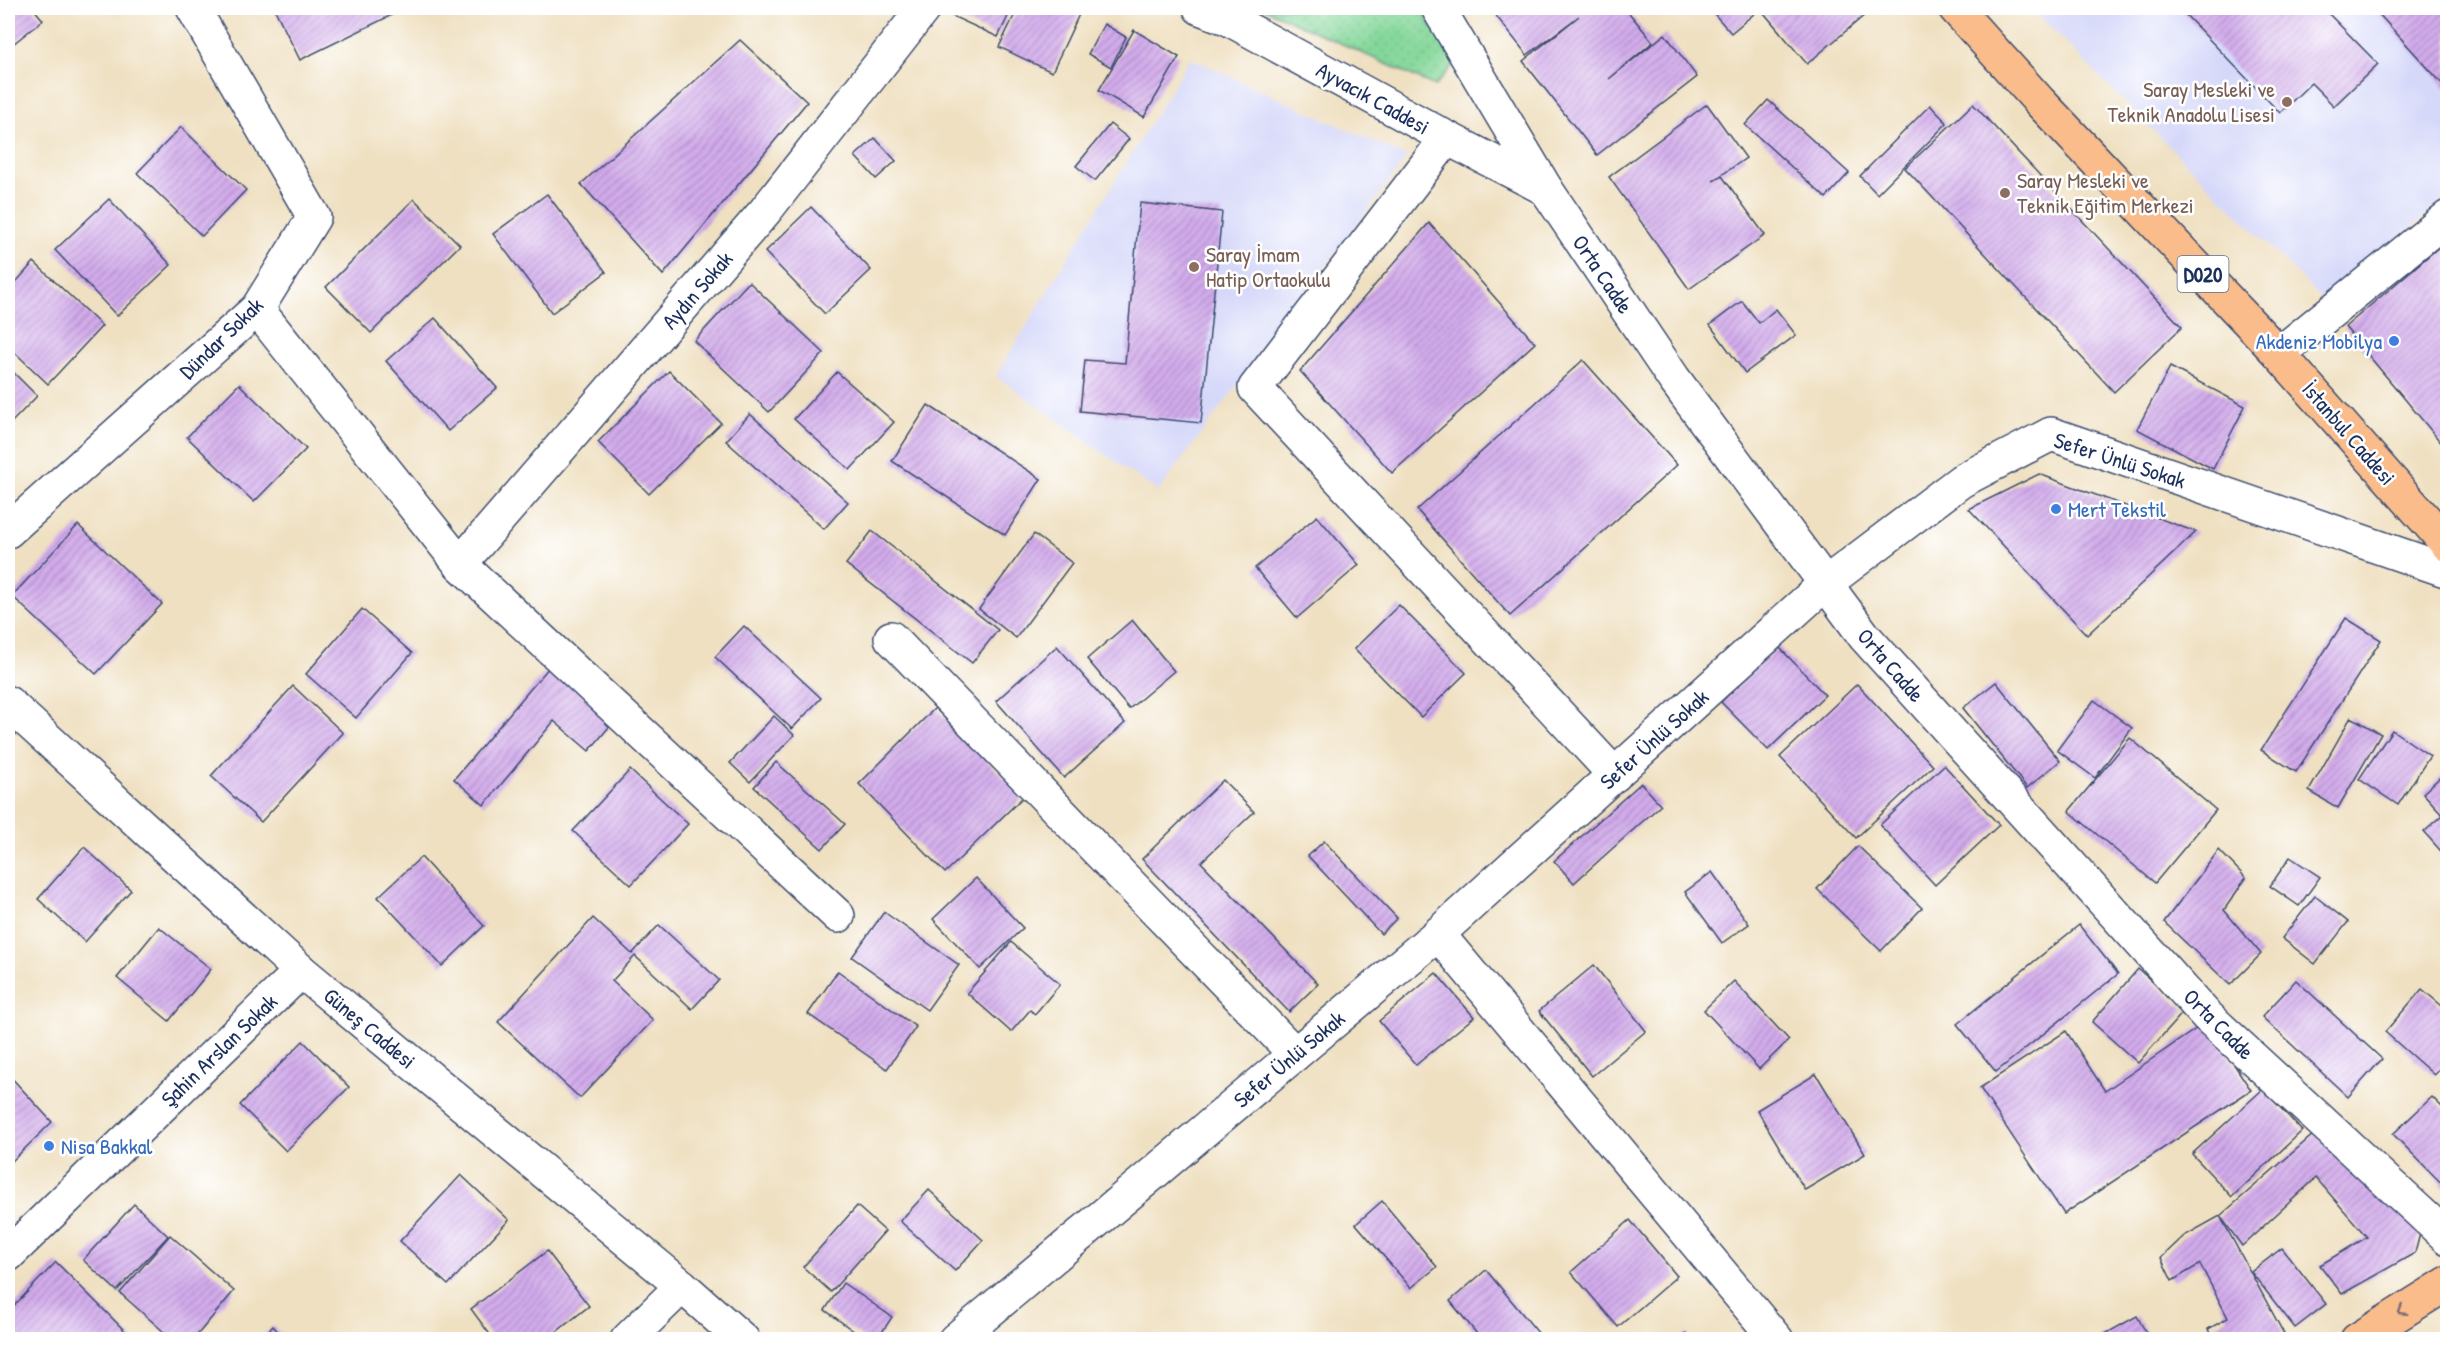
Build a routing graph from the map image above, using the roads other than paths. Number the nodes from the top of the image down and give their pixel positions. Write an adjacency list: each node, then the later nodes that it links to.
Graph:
1 (194, 8): 9 (street, Dündar Sokak)
2 (924, 8): 13 (street, Aydın Sokak)
3 (1438, 8): 7 (street, Orta Cadde)
4 (1955, 8): 10 (main road, İstanbul Caddesi / D020)
5 (1220, 11): 6 (street, Ayvacık Caddesi)
6 (1447, 138): 7 (street, Ayvacık Caddesi); 18 (street)
7 (1546, 189): 15 (street, Orta Cadde)
8 (2448, 217): 10 (street)
9 (257, 309): 11 (street, Dündar Sokak); 13 (street)
10 (2279, 354): 12 (main road, İstanbul Caddesi / D020)
11 (8, 531)
12 (2448, 545)
13 (460, 564): 19 (street)
14 (2448, 571): 15 (street, Sefer Ünlü Sokak)
15 (1825, 584): 18 (street, Sefer Ünlü Sokak); 23 (street, Orta Cadde)
16 (891, 638): 22 (street)
17 (8, 703): 21 (street, Güneş Caddesi)
18 (1615, 774): 20 (street, Sefer Ünlü Sokak)
19 (838, 916)
20 (1438, 934): 22 (street, Sefer Ünlü Sokak); 30 (street)
21 (301, 971): 24 (street, Şahin Arslan Sokak); 26 (street, Güneş Caddesi)
22 (1295, 1054): 29 (street, Sefer Ünlü Sokak)
23 (2448, 1238)
24 (8, 1255)
25 (2448, 1283): 31 (main road, one-way to 31)
26 (682, 1286): 27 (street); 28 (street, Güneş Caddesi)
27 (627, 1340)
28 (743, 1340)
29 (955, 1340)
30 (1777, 1340)
31 (2357, 1340)

